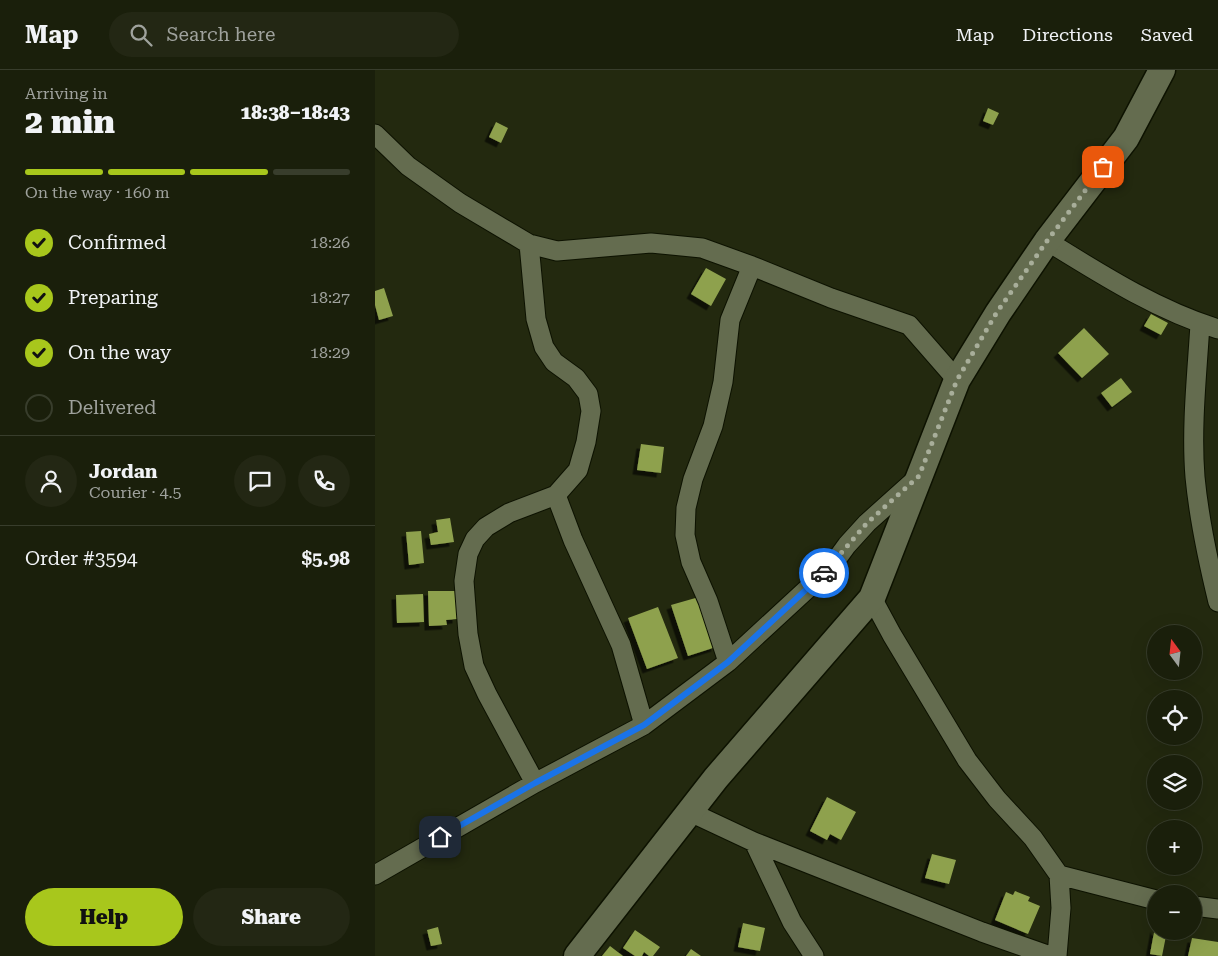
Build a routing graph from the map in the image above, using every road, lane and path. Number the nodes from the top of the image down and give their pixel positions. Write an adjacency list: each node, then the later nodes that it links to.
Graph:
1 (1163, 70): 3 (street)
2 (375, 134): 4 (street)
3 (1047, 241): 6 (street); 8 (street)
4 (529, 244): 5 (street); 10 (street)
5 (752, 266): 8 (street); 13 (street)
6 (1200, 324): 7 (street); 12 (street)
7 (1218, 329)
8 (957, 380): 9 (street)
9 (919, 476): 11 (street); 13 (street)
10 (556, 495): 14 (street); 15 (street)
11 (872, 598): 16 (street); 19 (street)
12 (1218, 602)
13 (728, 662): 14 (street)
14 (644, 725): 15 (street)
15 (535, 783): 18 (street)
16 (690, 812): 17 (street); 24 (street)
17 (754, 842): 23 (street); 25 (street)
18 (376, 870)
19 (1059, 875): 20 (street); 26 (street)
20 (1147, 898)
21 (1202, 907): 22 (street)
22 (1218, 909)
23 (815, 955)
24 (577, 956)
25 (1050, 956)
26 (1057, 956)

